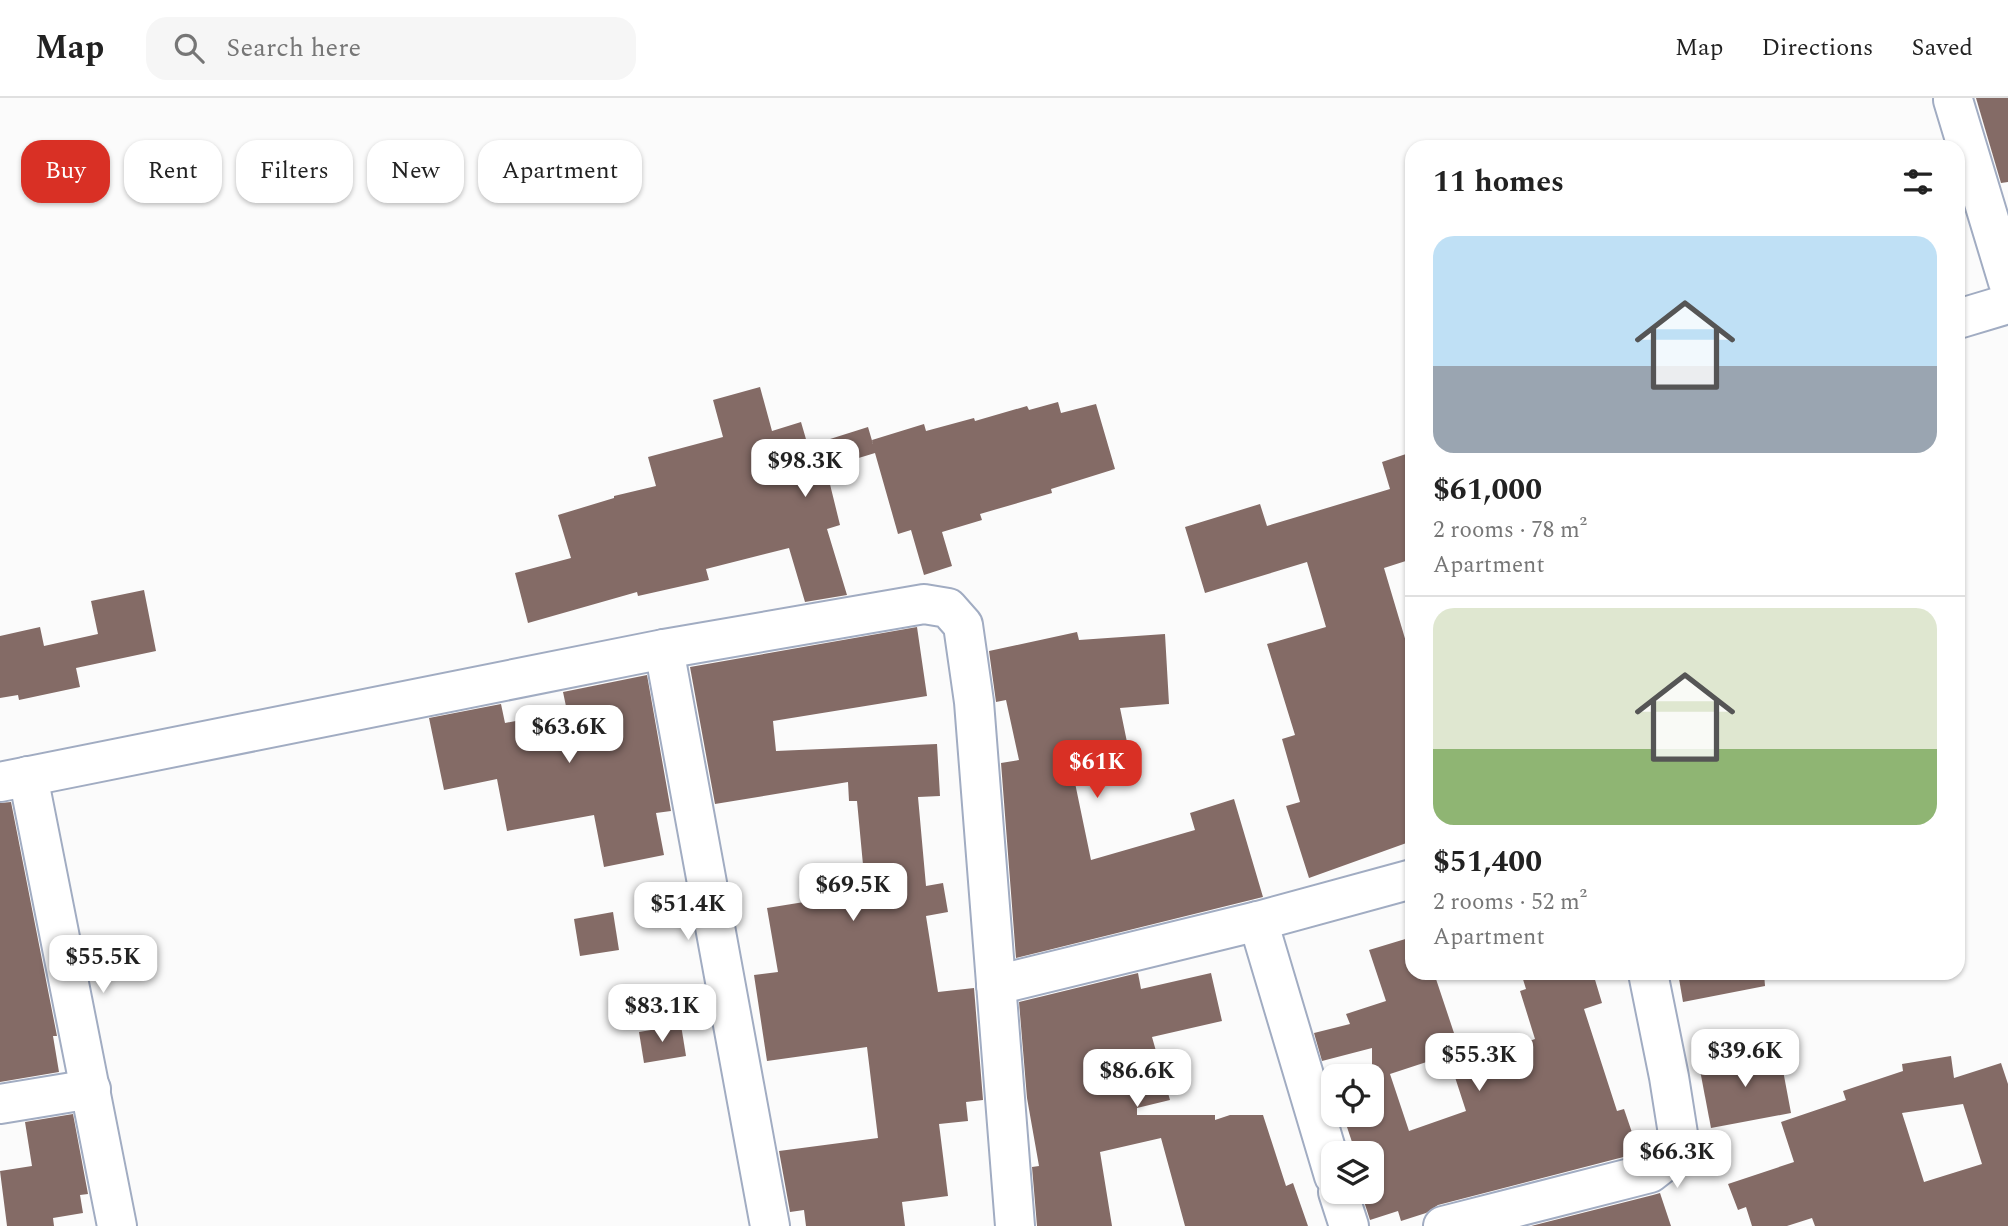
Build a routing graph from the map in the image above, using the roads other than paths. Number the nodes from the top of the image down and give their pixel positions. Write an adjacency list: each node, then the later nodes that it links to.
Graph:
1 (1953, 100): 2 (street)
2 (2008, 282)
3 (2008, 304): 4 (street)
4 (1965, 317)
5 (664, 649): 6 (street); 10 (street); 16 (street)
6 (14, 779): 11 (street)
7 (1405, 881): 8 (street)
8 (1258, 921): 10 (street); 13 (street)
9 (1649, 980): 19 (street)
10 (996, 985): 17 (street)
11 (91, 1089): 12 (street); 15 (street)
12 (0, 1104)
13 (1324, 1141)
14 (1342, 1204): 18 (street)
15 (117, 1226)
16 (770, 1226)
17 (1015, 1226)
18 (1349, 1226)
19 (1443, 1226)

